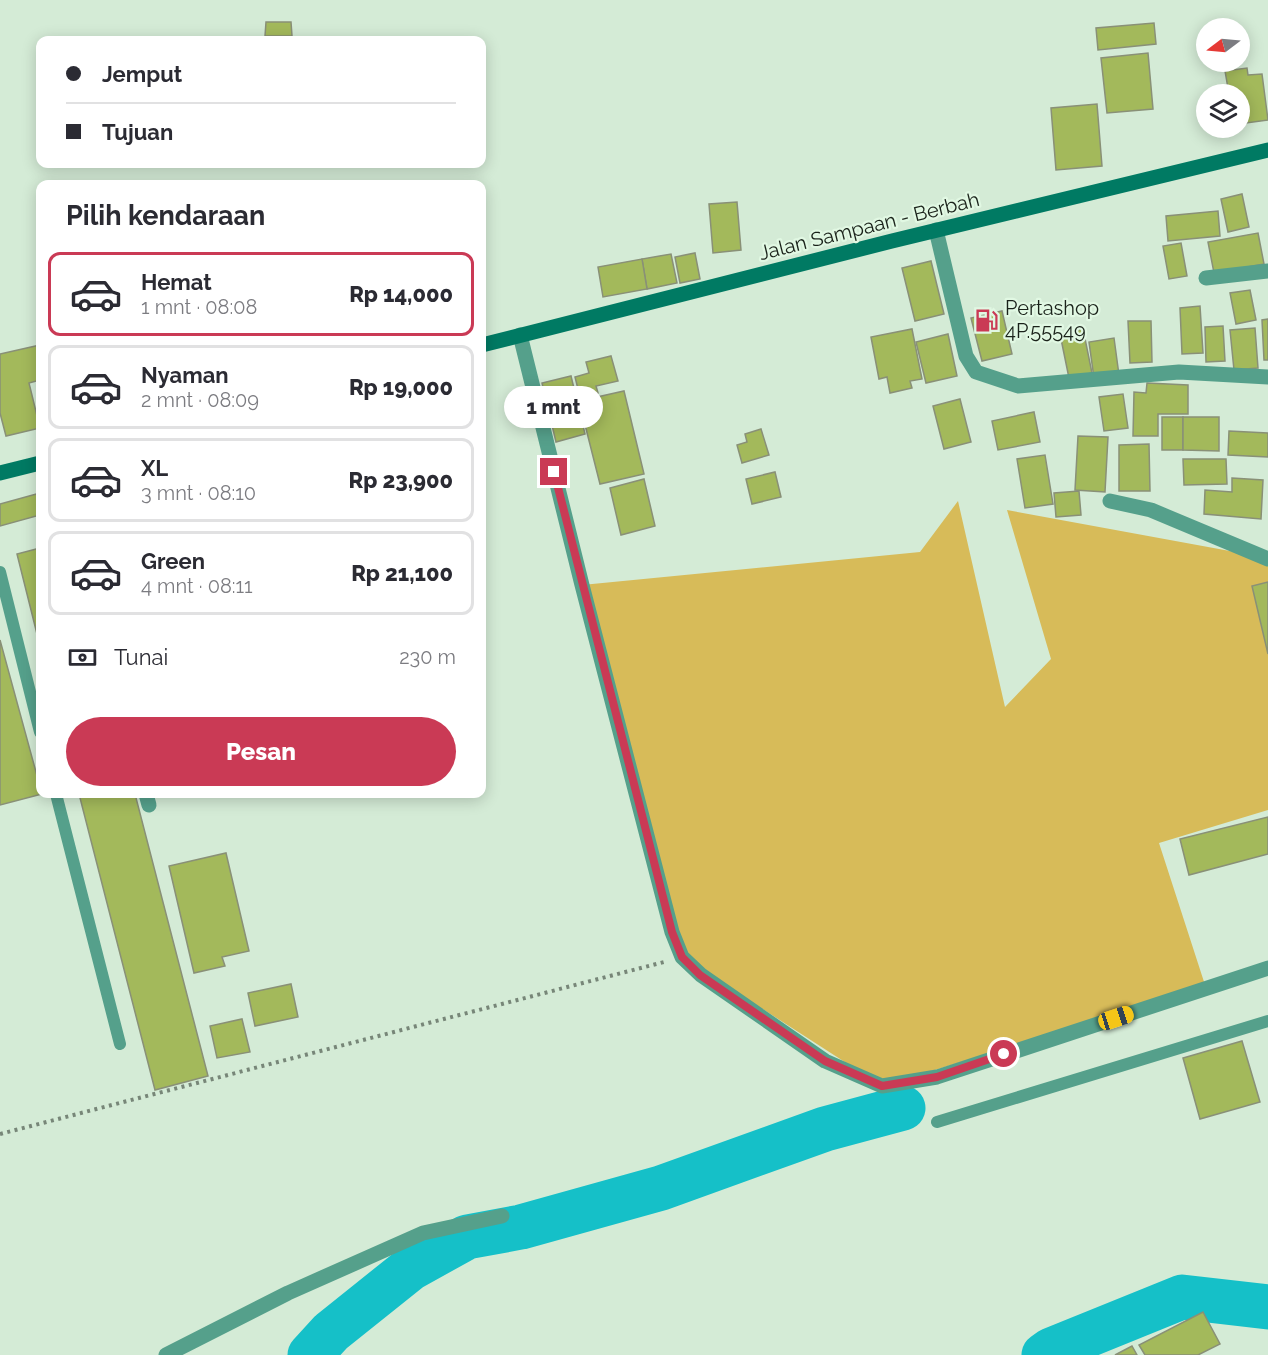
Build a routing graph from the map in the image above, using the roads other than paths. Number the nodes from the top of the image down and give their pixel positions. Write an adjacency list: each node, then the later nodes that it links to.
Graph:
1 (1268, 150): 2 (main road, Jalan Sampaan - Berbah)
2 (936, 230): 5 (main road, Jalan Sampaan - Berbah); 7 (street)
3 (1268, 271): 4 (street)
4 (1206, 278)
5 (520, 335): 6 (main road, Jalan Sampaan - Berbah); 15 (street)
6 (486, 344)
7 (1268, 377)
8 (36, 465): 9 (main road)
9 (0, 473)
10 (1110, 501): 11 (street)
11 (1268, 559)
12 (0, 572): 13 (lane)
13 (36, 716)
14 (57, 798): 17 (lane)
15 (1268, 968)
16 (1268, 1021): 18 (lane)
17 (120, 1044)
18 (937, 1122)
19 (502, 1216): 20 (street)
20 (165, 1355)

